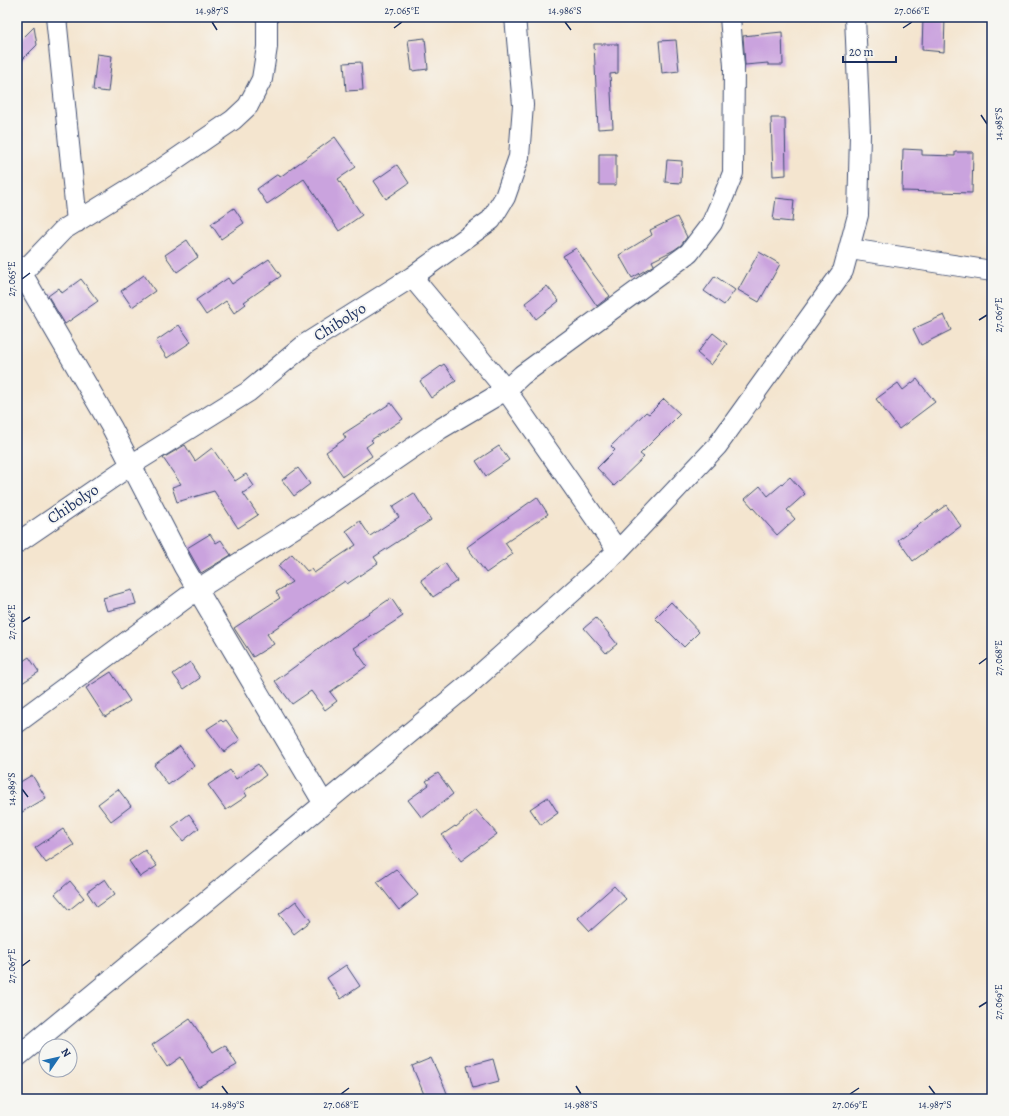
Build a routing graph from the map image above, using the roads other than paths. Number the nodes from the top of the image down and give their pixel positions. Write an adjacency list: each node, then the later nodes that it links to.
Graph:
1 (56, 17): 6 (street)
2 (267, 17): 6 (street)
3 (515, 17): 10 (street, Chibolyo)
4 (730, 17): 11 (street)
5 (855, 17): 7 (street)
6 (77, 222): 8 (street)
7 (850, 250): 9 (street); 14 (street)
8 (18, 267): 12 (street)
9 (992, 272)
10 (412, 277): 11 (street); 12 (street, Chibolyo)
11 (506, 390): 14 (street); 15 (street)
12 (131, 465): 13 (street, Chibolyo); 15 (street)
13 (17, 543)
14 (618, 551): 17 (street)
15 (198, 590): 16 (street); 17 (street)
16 (17, 723)
17 (324, 804): 18 (street)
18 (17, 1057)

